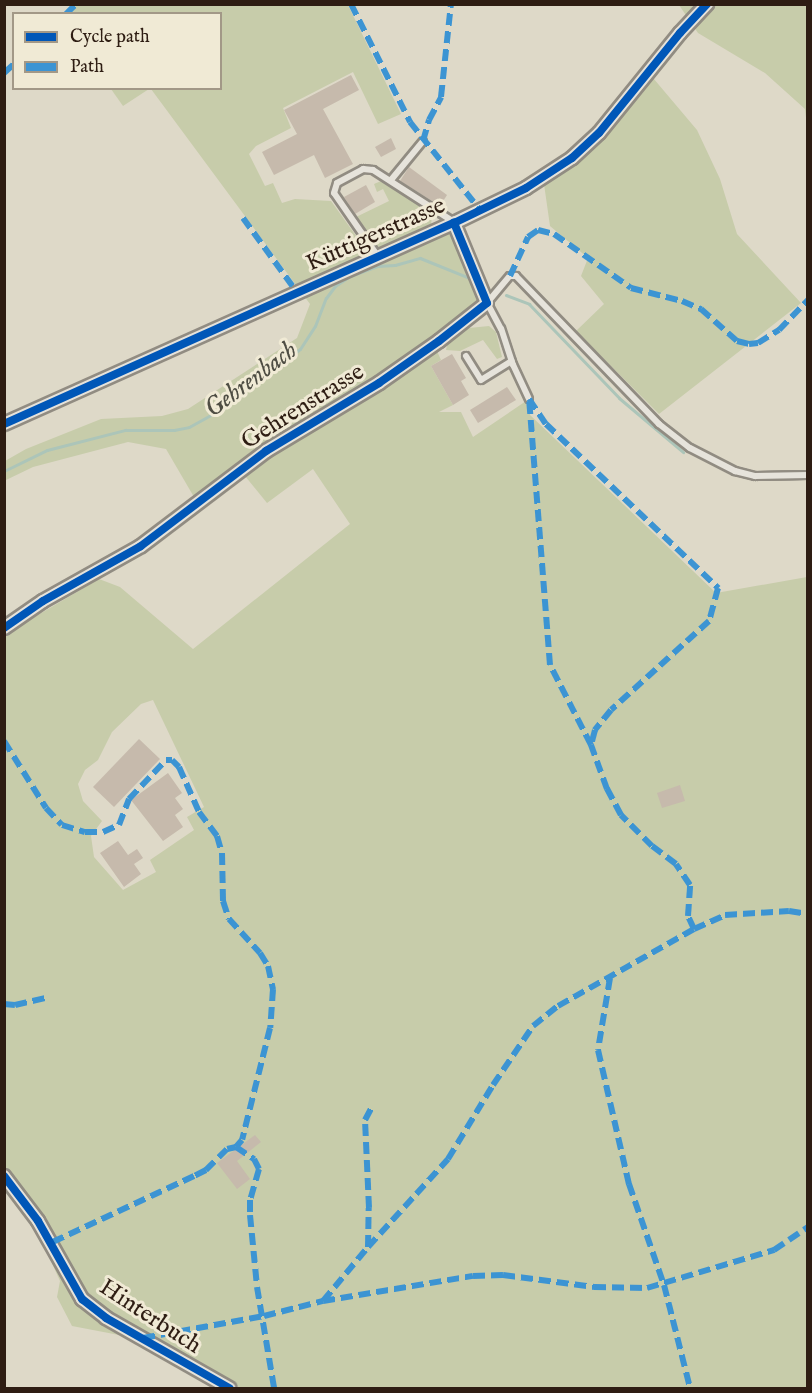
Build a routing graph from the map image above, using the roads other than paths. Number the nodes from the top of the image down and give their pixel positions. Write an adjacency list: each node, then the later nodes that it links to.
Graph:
1 (707, 4): 4 (street, Küttigerstrasse)
2 (423, 141): 3 (lane)
3 (391, 180): 4 (lane); 5 (lane)
4 (454, 223): 5 (street, Küttigerstrasse); 6 (street)
5 (377, 255): 10 (street, Küttigerstrasse)
6 (487, 303): 8 (lane); 11 (lane); 12 (street, Gehrenstrasse)
7 (466, 356): 8 (lane)
8 (512, 361): 9 (lane)
9 (529, 399)
10 (4, 424)
11 (807, 475)
12 (4, 628)
13 (4, 1176): 14 (street, Hinterbuch)
14 (229, 1389)

